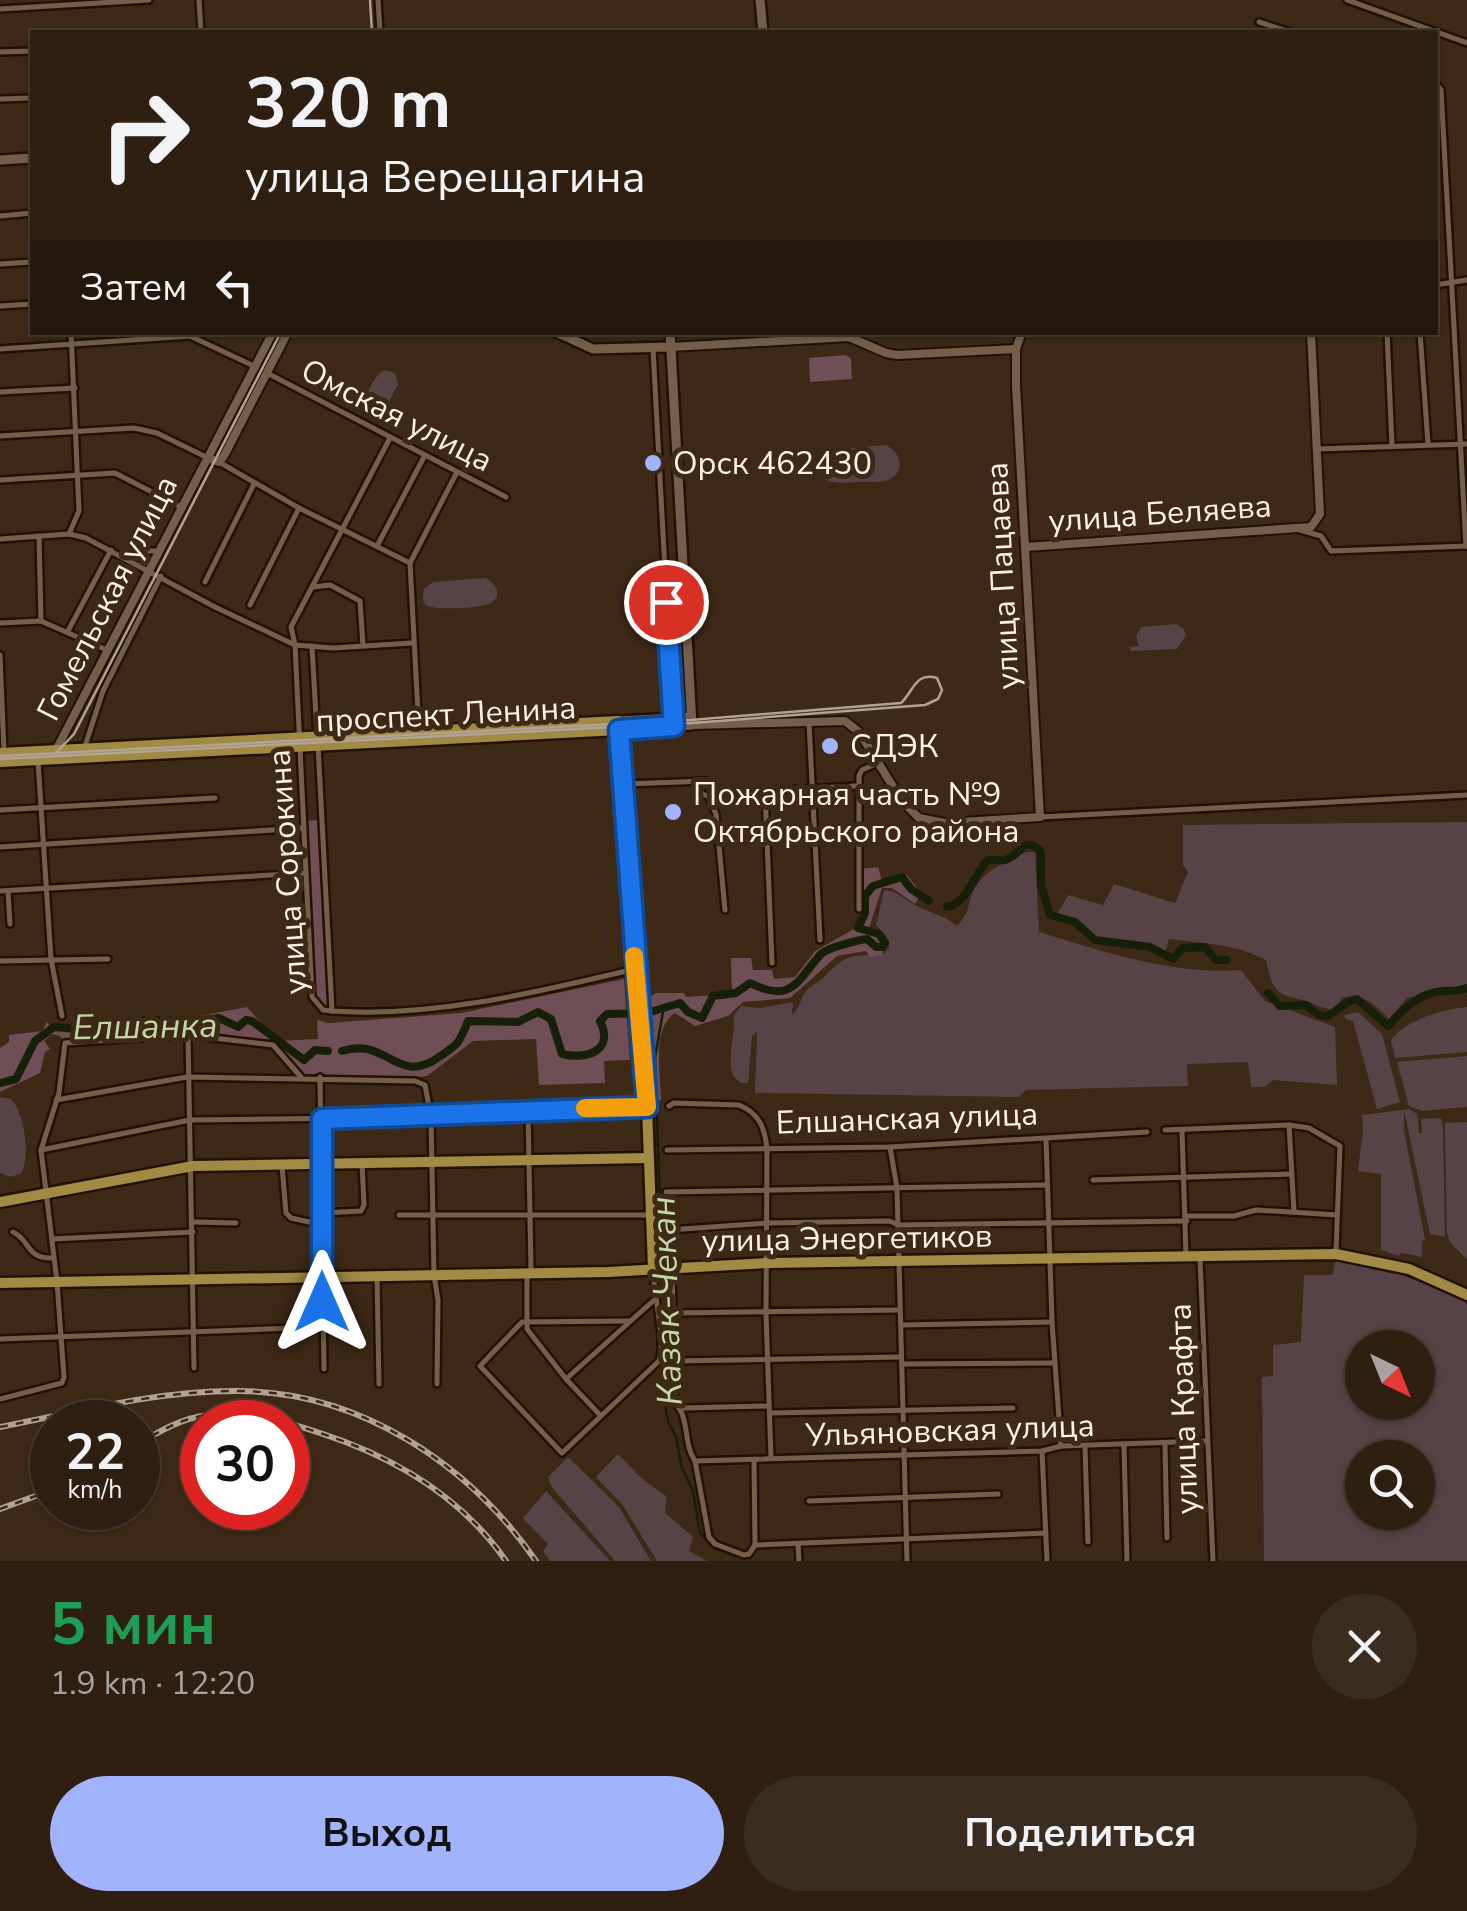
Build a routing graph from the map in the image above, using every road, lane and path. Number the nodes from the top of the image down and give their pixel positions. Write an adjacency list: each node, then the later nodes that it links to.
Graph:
1 (149, 0): 6 (street)
2 (199, 0): 8 (street)
3 (378, 0): 9 (street)
4 (760, 0): 10 (main road)
5 (1347, 0): 12 (street)
6 (0, 8)
7 (1259, 22): 11 (street)
8 (201, 30)
9 (380, 30)
10 (762, 30)
11 (1284, 30)
12 (1431, 30)
13 (1438, 33): 14 (street)
14 (1467, 43)
15 (30, 50): 16 (street)
16 (0, 52)
17 (1438, 93): 21 (street)
18 (30, 98): 19 (street)
19 (0, 99)
20 (1438, 139): 21 (street)
21 (1443, 141): 29 (street)
22 (30, 158): 23 (main road)
23 (0, 160)
24 (30, 213): 25 (street)
25 (0, 216)
26 (30, 262): 27 (street)
27 (0, 264)
28 (1467, 280): 29 (street)
29 (1452, 282): 30 (street); 56 (street)
30 (1438, 284)
31 (30, 304): 32 (street)
32 (0, 306)
33 (71, 335): 44 (street)
34 (178, 335): 44 (street, Омская улица)
35 (192, 335): 49 (street, Омская улица)
36 (272, 335): 49 (street, Гомельская улица)
37 (286, 335): 50 (street, Гомельская улица)
38 (563, 335): 47 (main road)
39 (670, 335): 45 (main road)
40 (1021, 335): 48 (street, улица Пацаева)
41 (1310, 335): 59 (street)
42 (1387, 335): 58 (street)
43 (1420, 335): 57 (street)
44 (72, 344): 46 (street, Омская улица); 51 (street)
45 (671, 348): 47 (main road); 48 (street); 97 (main road)
46 (0, 349)
47 (652, 349): 98 (street)
48 (1016, 349): 77 (street, улица Пацаева)
49 (256, 366): 61 (street, Гомельская улица)
50 (267, 373): 55 (street, Омская улица); 62 (street, Гомельская улица)
51 (74, 388): 52 (street); 53 (street)
52 (0, 392)
53 (76, 431): 54 (street); 61 (street); 64 (street)
54 (0, 436)
55 (390, 438): 60 (street, Омская улица); 70 (street, улица Сорокина)
56 (1464, 444): 57 (street); 76 (street)
57 (1428, 445): 58 (street)
58 (1392, 446): 59 (street)
59 (1317, 449): 71 (street)
60 (424, 456): 63 (street, Омская улица); 75 (street)
61 (208, 458): 62 (street, Гомельская улица); 68 (street, Гомельская улица)
62 (219, 462): 66 (street)
63 (456, 472): 67 (street, Омская улица); 81 (street)
64 (77, 474): 65 (street); 68 (street); 72 (street)
65 (0, 480)
66 (254, 484): 69 (street); 84 (street)
67 (506, 497)
68 (183, 508): 79 (street, Гомельская улица)
69 (299, 508): 70 (street); 86 (street)
70 (342, 529): 75 (street); 85 (street, улица Сорокина)
71 (1296, 530): 76 (street); 77 (street, улица Беляева)
72 (69, 534): 73 (street); 78 (street)
73 (39, 536): 74 (street); 87 (street)
74 (0, 539)
75 (377, 546): 81 (street)
76 (1466, 546)
77 (1026, 547): 119 (street, улица Пацаева)
78 (111, 550): 80 (street); 89 (street)
79 (160, 551): 80 (street); 82 (street, Гомельская улица)
80 (127, 558): 82 (street)
81 (410, 563): 90 (street)
82 (151, 570): 83 (street); 94 (street, Гомельская улица)
83 (160, 576): 91 (street); 104 (street, Гомельская улица)
84 (205, 582)
85 (311, 587): 91 (street, улица Сорокина); 93 (street)
86 (250, 605)
87 (41, 620): 88 (street); 89 (street)
88 (0, 624)
89 (68, 631): 94 (street)
90 (412, 643): 93 (street); 100 (street)
91 (296, 645): 92 (street); 102 (street, улица Сорокина)
92 (312, 646): 93 (street); 101 (street, улица Сорокина)
93 (363, 646)
94 (109, 651): 103 (street, Гомельская улица)
95 (0, 655): 105 (street)
96 (809, 720): 97 (street); 107 (street); 111 (street)
97 (692, 721): 98 (main road, проспект Ленина)
98 (673, 722): 99 (main road, проспект Ленина)
99 (619, 725): 100 (main road, проспект Ленина); 109 (main road)
100 (419, 730): 101 (main road, проспект Ленина)
101 (318, 742): 102 (main road, проспект Ленина); 120 (street, улица Сорокина)
102 (300, 743): 104 (main road, проспект Ленина); 120 (street, улица Сорокина)
103 (56, 750): 104 (main road, проспект Ленина); 106 (main road, проспект Ленина)
104 (85, 753): 106 (main road, проспект Ленина)
105 (1, 756): 106 (main road, проспект Ленина)
106 (40, 757): 117 (street, Гомельская улица)
107 (878, 762): 110 (street); 119 (street)
108 (698, 782): 109 (street); 112 (street); 114 (street)
109 (623, 784): 137 (main road)
110 (858, 786): 111 (street); 127 (street)
111 (812, 788): 113 (street); 130 (street)
112 (715, 789): 113 (street); 114 (street)
113 (765, 791): 136 (street)
114 (708, 796): 128 (street)
115 (1467, 796): 119 (street)
116 (215, 798): 117 (street)
117 (40, 807): 118 (street); 121 (street, Гомельская улица)
118 (0, 810)
119 (1040, 817)
120 (311, 822): 121 (street); 123 (street, улица Сорокина); 132 (street, улица Сорокина)
121 (43, 844): 122 (street); 124 (street, Гомельская улица)
122 (0, 847)
123 (306, 874): 124 (street); 131 (street, улица Сорокина)
124 (46, 887): 126 (street); 133 (street, Гомельская улица)
125 (0, 891): 126 (street)
126 (8, 891): 129 (street)
127 (859, 909)
128 (726, 910)
129 (10, 924)
130 (820, 940)
131 (311, 952): 132 (street); 138 (street, улица Сорокина)
132 (328, 956): 138 (street, улица Сорокина)
133 (50, 958): 134 (street); 135 (street); 139 (street, Гомельская улица)
134 (108, 960)
135 (0, 961)
136 (772, 963)
137 (636, 969): 138 (street); 146 (main road)
138 (332, 1011)
139 (62, 1016)
140 (188, 1035): 141 (street); 142 (street); 144 (street)
141 (187, 1076): 142 (street); 144 (street); 150 (street)
142 (302, 1077): 143 (street)
143 (320, 1077): 148 (street); 149 (street)
144 (56, 1100): 158 (street)
145 (670, 1106): 157 (street)
146 (647, 1107): 147 (street); 161 (main road)
147 (528, 1110): 148 (street); 160 (street)
148 (430, 1117): 149 (street); 162 (street)
149 (322, 1119): 150 (street); 164 (street)
150 (190, 1120): 158 (street); 166 (street)
151 (1290, 1125): 153 (street); 167 (street); 181 (street)
152 (1165, 1130): 153 (street)
153 (1182, 1131): 168 (street, улица Крафта)
154 (1147, 1132): 155 (street, Елшанская улица)
155 (1046, 1139): 156 (street, Елшанская улица); 170 (street)
156 (890, 1147): 157 (street, Елшанская улица); 172 (street)
157 (767, 1149): 159 (street, Елшанская улица); 171 (street)
158 (41, 1150): 174 (street)
159 (667, 1150)
160 (529, 1158): 161 (main road); 162 (main road); 179 (street)
161 (649, 1158): 180 (main road)
162 (432, 1162): 163 (main road); 182 (street)
163 (362, 1163): 164 (main road); 177 (street)
164 (322, 1164): 165 (main road); 177 (street)
165 (282, 1165): 166 (main road); 187 (street)
166 (193, 1166): 174 (main road); 184 (street)
167 (1292, 1174): 168 (street); 176 (street)
168 (1184, 1178): 169 (street); 183 (street, улица Крафта)
169 (1093, 1180)
170 (1046, 1185): 172 (street); 188 (street)
171 (766, 1188): 172 (street); 173 (street); 185 (street)
172 (898, 1188): 189 (street)
173 (666, 1192)
174 (45, 1193): 175 (main road); 193 (street)
175 (0, 1202)
176 (1294, 1212): 181 (street); 183 (street)
177 (323, 1213): 187 (street)
178 (399, 1215): 182 (street)
179 (531, 1215): 180 (street); 182 (street); 202 (street)
180 (651, 1215): 201 (main road)
181 (1337, 1215): 194 (street)
182 (433, 1216): 203 (street)
183 (1187, 1218): 188 (street); 195 (street, улица Крафта)
184 (193, 1222): 186 (street); 192 (street)
185 (768, 1222): 189 (street); 190 (street); 200 (street)
186 (236, 1223)
187 (322, 1224): 205 (street)
188 (1048, 1224): 189 (street); 198 (street)
189 (898, 1226): 199 (street)
190 (669, 1230)
191 (14, 1232): 197 (street)
192 (193, 1232): 193 (street); 206 (street)
193 (52, 1240): 197 (street)
194 (1336, 1254): 196 (main road, улица Энергетиков); 209 (main road, улица Энергетиков)
195 (1186, 1256): 196 (main road, улица Энергетиков); 198 (main road, улица Энергетиков)
196 (1200, 1256): 237 (street, улица Крафта)
197 (53, 1258): 207 (street)
198 (1050, 1260): 199 (main road, улица Энергетиков); 216 (street)
199 (900, 1261): 200 (main road, улица Энергетиков); 211 (street)
200 (768, 1264): 201 (main road, улица Энергетиков); 213 (street)
201 (662, 1268): 202 (main road, улица Энергетиков); 210 (street); 212 (street)
202 (529, 1273): 203 (main road, улица Энергетиков); 214 (street)
203 (434, 1275): 204 (main road, улица Энергетиков); 230 (street)
204 (378, 1276): 205 (main road, улица Энергетиков); 229 (street)
205 (321, 1278): 206 (main road, улица Энергетиков); 218 (street)
206 (193, 1281): 207 (main road, улица Энергетиков); 219 (street)
207 (57, 1282): 208 (main road, улица Энергетиков); 220 (street)
208 (0, 1283)
209 (1467, 1295)
210 (654, 1300): 215 (street); 236 (street)
211 (901, 1310): 213 (street); 217 (street)
212 (674, 1313): 213 (street); 222 (street)
213 (766, 1314): 224 (street)
214 (528, 1320): 215 (street); 228 (street); 236 (street)
215 (630, 1321): 228 (street)
216 (1052, 1322): 217 (street); 225 (street)
217 (901, 1324): 223 (street)
218 (323, 1327): 219 (street); 227 (street)
219 (192, 1330): 220 (street); 226 (street)
220 (61, 1336): 221 (street); 231 (street)
221 (0, 1338)
222 (673, 1361): 224 (street); 232 (street)
223 (901, 1361): 224 (street); 225 (street); 233 (street)
224 (767, 1362): 235 (street)
225 (1054, 1363): 239 (street)
226 (194, 1368)
227 (324, 1369)
228 (566, 1380): 236 (street)
229 (379, 1384)
230 (437, 1384)
231 (0, 1399)
232 (681, 1408): 235 (street); 246 (street)
233 (902, 1408): 234 (street); 235 (street); 243 (street)
234 (1013, 1408)
235 (770, 1409): 244 (street)
236 (600, 1415)
237 (1206, 1441): 238 (street, Ульяновская улица); 260 (street, улица Крафта)
238 (1164, 1444): 240 (street, Ульяновская улица); 252 (street)
239 (1061, 1446): 241 (street, Ульяновская улица); 242 (street, Ульяновская улица)
240 (1124, 1446): 241 (street, Ульяновская улица); 259 (street)
241 (1085, 1447): 253 (street)
242 (1042, 1451): 243 (street, Ульяновская улица); 250 (street)
243 (904, 1456): 244 (street, Ульяновская улица); 248 (street)
244 (771, 1458): 245 (street, Ульяновская улица)
245 (754, 1459): 246 (street, Ульяновская улица); 255 (street)
246 (696, 1461): 255 (street)
247 (998, 1494): 248 (street)
248 (905, 1498): 249 (street); 251 (street)
249 (809, 1501)
250 (1046, 1533): 251 (street); 258 (street)
251 (907, 1538): 254 (street); 257 (street)
252 (1167, 1538)
253 (1088, 1542)
254 (798, 1544): 255 (street); 256 (street)
255 (755, 1545)
256 (799, 1561)
257 (908, 1561)
258 (1047, 1561)
259 (1127, 1561)
260 (1213, 1561)

